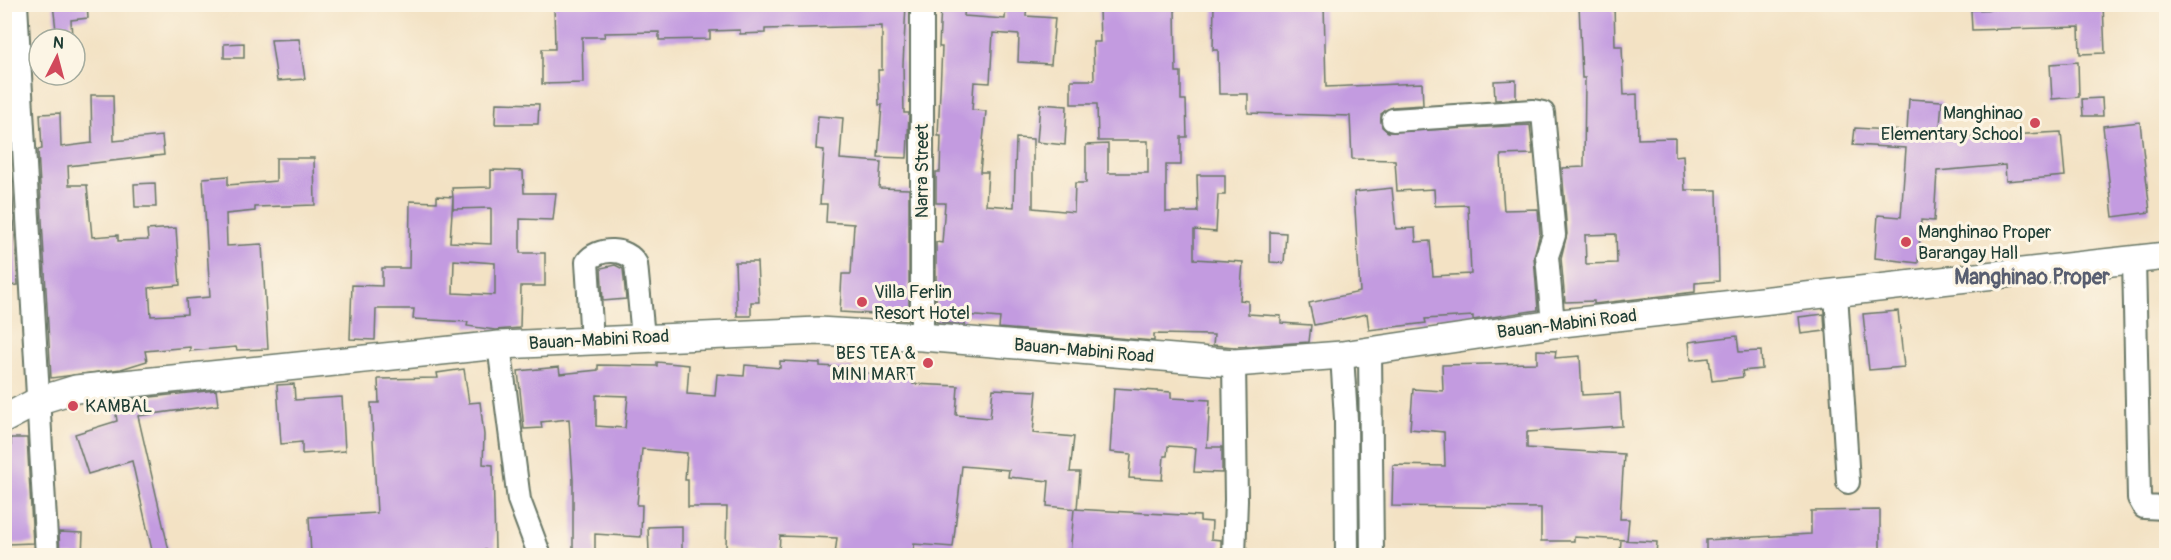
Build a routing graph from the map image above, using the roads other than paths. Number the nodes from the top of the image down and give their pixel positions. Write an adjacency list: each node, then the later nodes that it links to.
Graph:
1 (16, 4): 15 (street)
2 (922, 4): 8 (street, Narra Street)
3 (1393, 120): 7 (street)
4 (2166, 256): 5 (main road, Bauan-Mabini Road)
5 (2134, 259): 6 (main road, Bauan-Mabini Road); 18 (street)
6 (1836, 293): 7 (main road, Bauan-Mabini Road); 17 (street)
7 (1553, 324): 12 (main road, Bauan-Mabini Road)
8 (922, 337): 9 (main road, Bauan-Mabini Road); 14 (main road, Bauan-Mabini Road)
9 (643, 338): 10 (main road, Bauan-Mabini Road); 10 (street)
10 (592, 341): 11 (main road, Bauan-Mabini Road)
11 (500, 345): 15 (main road, Bauan-Mabini Road); 20 (street)
12 (1370, 350): 13 (main road, Bauan-Mabini Road); 23 (street)
13 (1342, 355): 14 (main road, Bauan-Mabini Road); 22 (street)
14 (1233, 363): 21 (street)
15 (40, 400): 16 (main road, Bauan-Mabini Road); 19 (street)
16 (4, 419)
17 (1848, 482)
18 (2166, 508)
19 (47, 555)
20 (540, 555)
21 (1234, 555)
22 (1347, 555)
23 (1372, 555)

